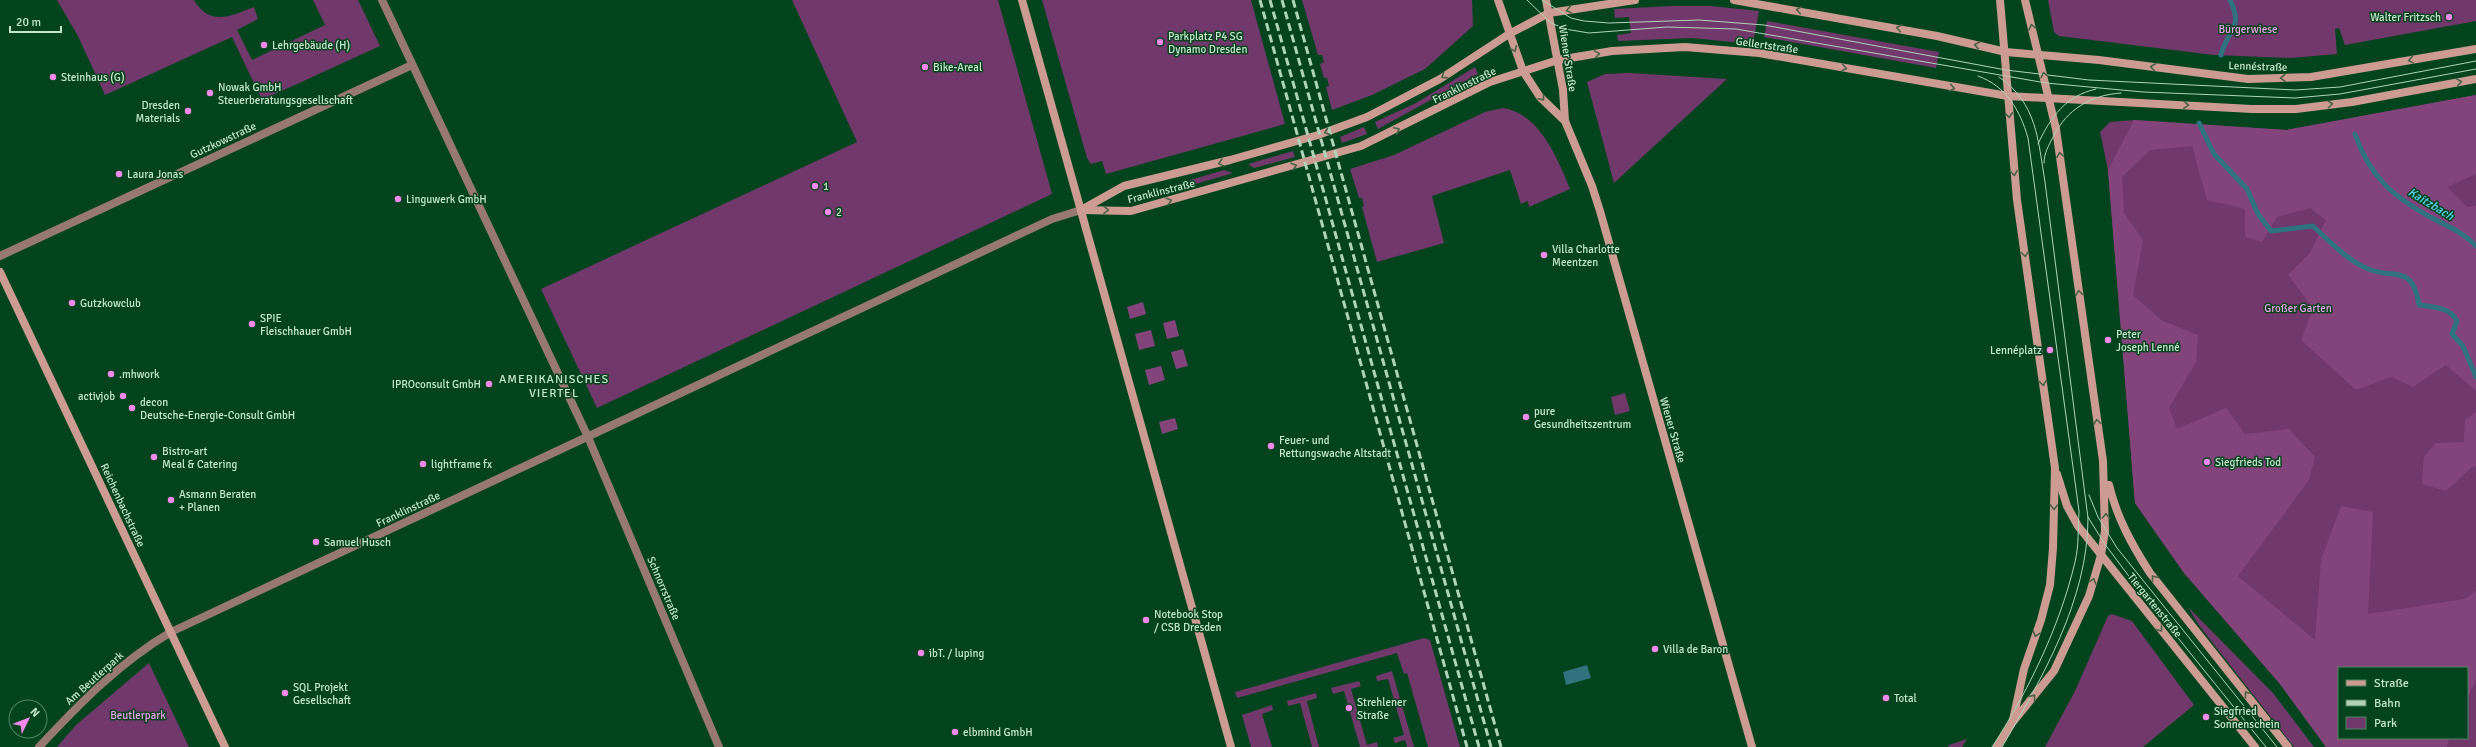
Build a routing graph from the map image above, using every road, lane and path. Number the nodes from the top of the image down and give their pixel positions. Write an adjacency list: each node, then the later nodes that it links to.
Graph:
1 (382, 0): 15 (street, Schnorrstraße)
2 (1022, 0): 21 (main road)
3 (1498, 0): 10 (main road, Wiener Straße)
4 (1546, 0): 9 (main road, Wiener Straße)
5 (1635, 0): 9 (main road, one-way to 9)
6 (1734, 0): 12 (main road, one-way to 6)
7 (2000, 0): 12 (main road)
8 (2025, 0): 13 (main road, one-way to 8)
9 (1550, 13): 10 (main road); 14 (main road, Wiener Straße)
10 (1509, 34): 16 (main road, Wiener Straße, one-way to 16); 21 (main road, Franklinstraße, one-way to 21)
11 (2476, 49): 13 (main road, Lennéstraße, one-way to 13)
12 (2006, 52): 13 (main road); 18 (main road)
13 (2039, 55): 19 (main road, one-way to 13)
14 (1558, 60): 16 (main road, Gellertstraße); 18 (main road, Gellertstraße, one-way to 18); 20 (main road, Wiener Straße)
15 (412, 65): 22 (street, Gutzkowstraße); 24 (street, Schnorrstraße)
16 (1523, 71): 20 (main road, Wiener Straße, one-way to 20); 21 (main road, Franklinstraße, one-way to 16)
17 (2476, 79): 19 (main road, one-way to 17)
18 (2008, 96): 19 (main road); 26 (main road, one-way to 26)
19 (2049, 96): 25 (main road, one-way to 19)
20 (1565, 121): 34 (main road, Wiener Straße)
21 (1081, 210): 24 (street, Franklinstraße); 33 (main road)
22 (0, 256)
23 (0, 272): 28 (main road, Reichenbachstraße)
24 (588, 437): 28 (street, Franklinstraße); 32 (street, Schnorrstraße)
25 (2103, 461): 27 (main road, one-way to 25); 37 (main road, Tiergartenstraße, one-way to 25)
26 (2055, 468): 27 (main road, Tiergartenstraße); 29 (main road, one-way to 29)
27 (2101, 555): 29 (main road, one-way to 27); 36 (main road, Tiergartenstraße, one-way to 36)
28 (171, 632): 30 (street, Am Beutlerpark); 31 (main road, Reichenbachstraße)
29 (2012, 723): 35 (main road)
30 (39, 747)
31 (225, 747)
32 (719, 747)
33 (1231, 747)
34 (1752, 747)
35 (1997, 747)
36 (2255, 747)
37 (2288, 747)

